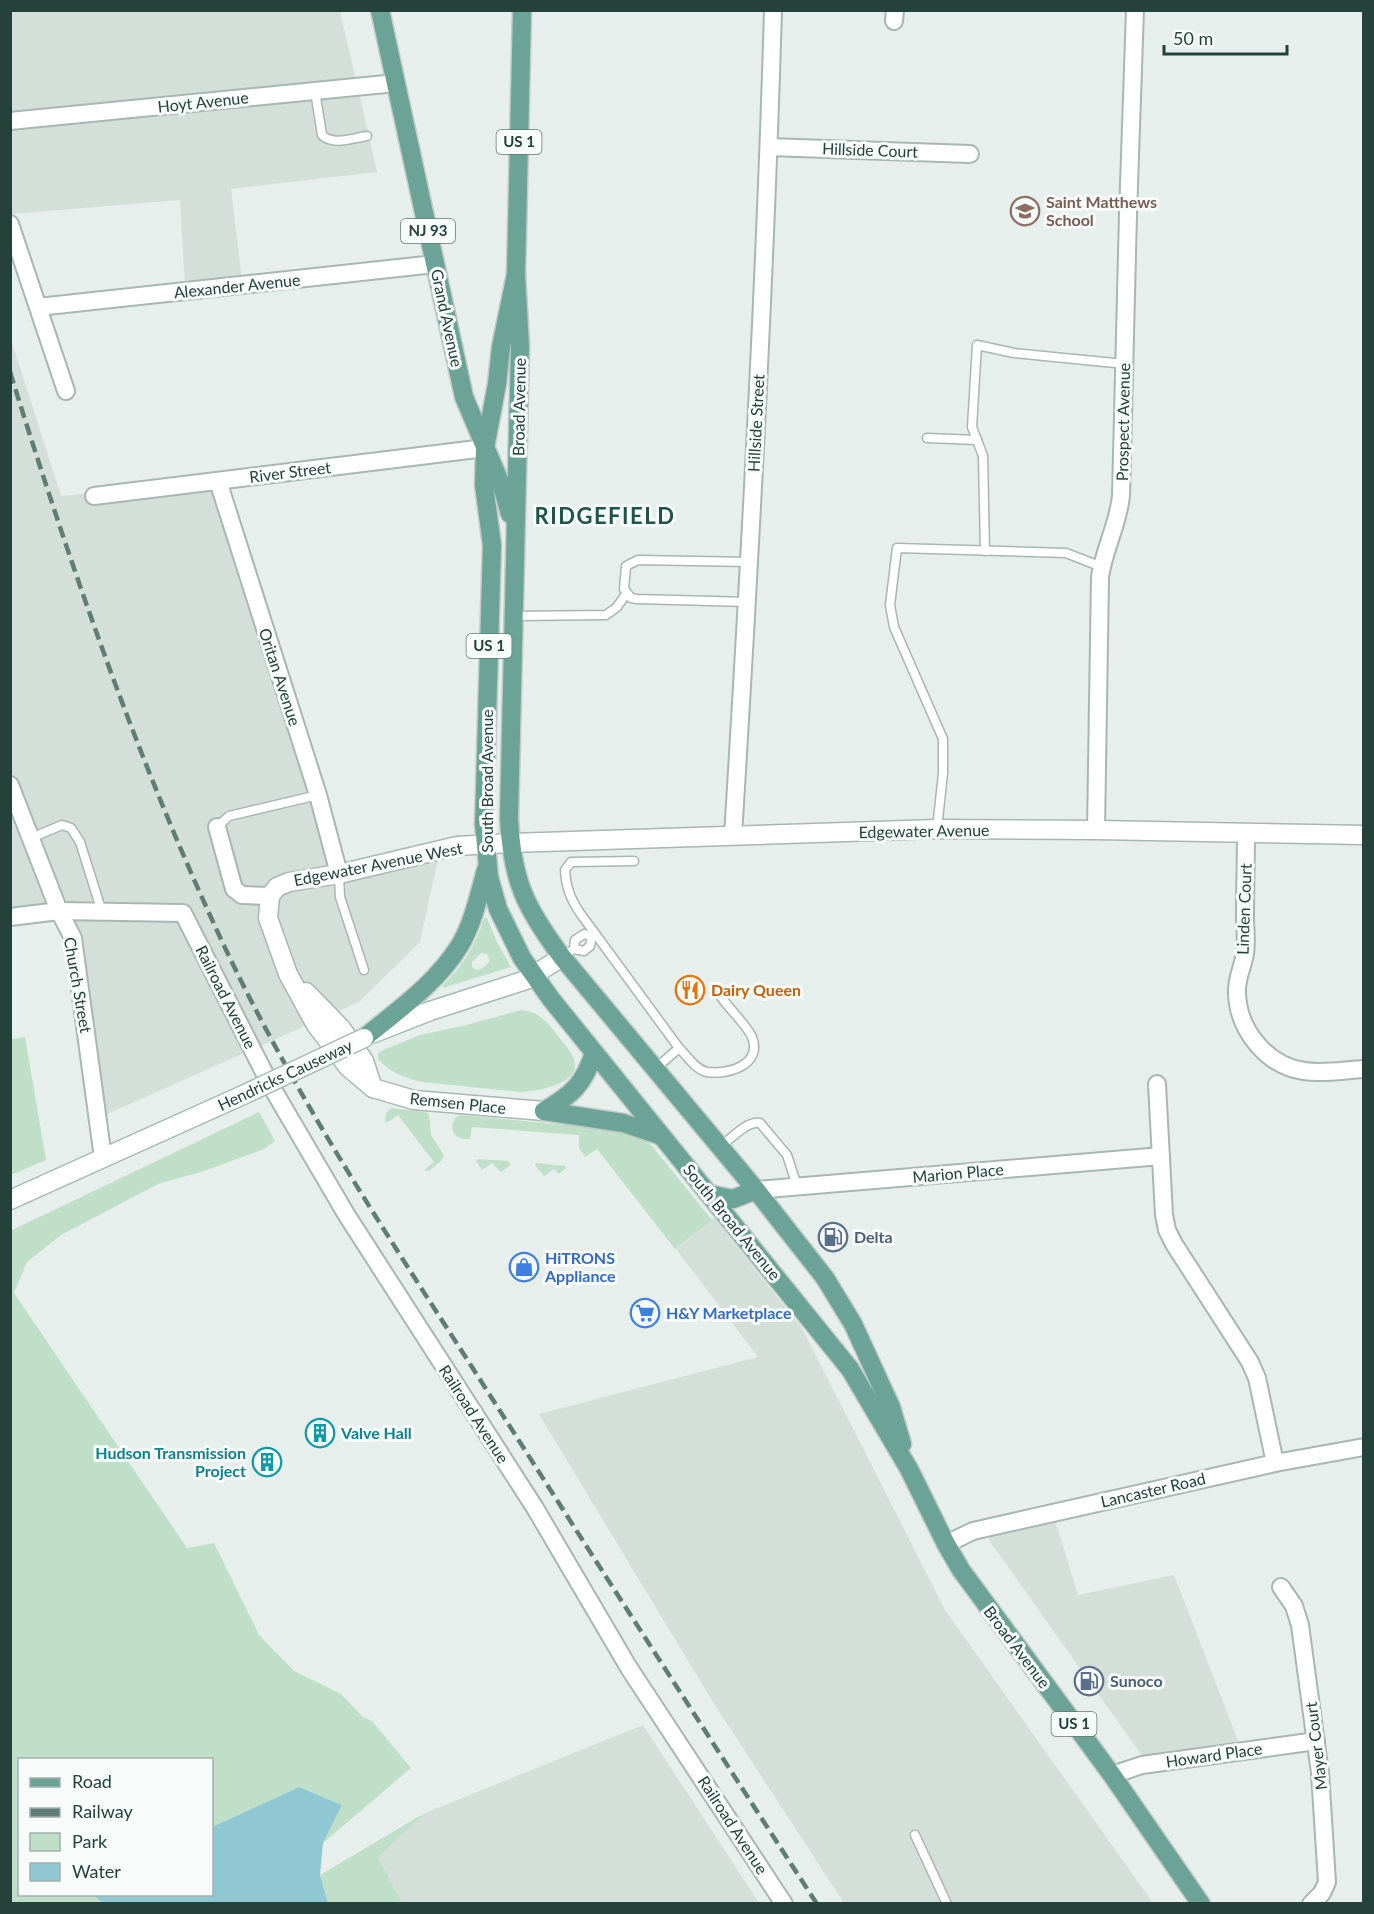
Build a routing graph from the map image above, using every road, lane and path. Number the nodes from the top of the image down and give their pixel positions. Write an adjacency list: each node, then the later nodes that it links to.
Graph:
1 (380, 10): 5 (main road, Grand Avenue / NJ 93)
2 (522, 10): 13 (main road, Broad Avenue / US 1)
3 (773, 10): 9 (street, Hillside Street)
4 (1135, 10): 15 (street, Prospect Avenue)
5 (396, 83): 6 (street, Hoyt Avenue); 12 (main road, Grand Avenue / NJ 93)
6 (315, 91): 7 (street, Hoyt Avenue); 8 (lane)
7 (10, 121)
8 (367, 136)
9 (769, 147): 10 (street, Hillside Court); 24 (street, Hillside Street)
10 (970, 154)
11 (10, 224): 14 (street)
12 (435, 264): 14 (street, Alexander Avenue); 19 (main road, Grand Avenue / NJ 93)
13 (516, 274): 19 (main road, Broad Avenue / US 1); 22 (main road, Broad Avenue / US 1)
14 (38, 307): 16 (street)
15 (1125, 364): 18 (lane); 25 (street, Prospect Avenue)
16 (66, 392)
17 (927, 438): 18 (lane)
18 (977, 440): 23 (lane)
19 (485, 448): 20 (street, River Street); 22 (main road, Grand Avenue); 39 (main road, South Broad Avenue / US 1)
20 (218, 481): 21 (street, River Street); 30 (street, Oritan Avenue)
21 (94, 496)
22 (515, 540): 28 (main road, South Broad Avenue / US 1)
23 (985, 551): 25 (lane); 32 (lane)
24 (750, 562): 26 (lane); 27 (street, Hillside Street)
25 (1102, 567): 33 (street, Prospect Avenue)
26 (624, 597): 27 (lane); 28 (lane)
27 (748, 603): 36 (street, Hillside Street)
28 (514, 616): 38 (main road, South Broad Avenue / US 1)
29 (10, 785): 37 (street, Church Street)
30 (318, 795): 31 (lane); 42 (street, Oritan Avenue)
31 (217, 827): 43 (street)
32 (937, 829): 33 (street, Edgewater Avenue); 36 (street, Edgewater Avenue)
33 (1096, 830): 34 (street, Edgewater Avenue)
34 (1246, 833): 35 (street, Edgewater Avenue); 56 (street, Linden Court)
35 (1364, 835)
36 (733, 836): 38 (street, Edgewater Avenue)
37 (31, 838): 44 (street, Church Street); 45 (lane)
38 (511, 843): 39 (street, Edgewater Avenue); 48 (main road, South Broad Avenue / US 1)
39 (486, 845): 41 (main road, South Broad Avenue / US 1); 42 (street, Edgewater Avenue West)
40 (634, 861): 47 (lane)
41 (487, 866): 50 (main road, South Broad Avenue / US 1); 52 (main road)
42 (339, 874): 43 (street, Edgewater Avenue West); 49 (lane)
43 (270, 896): 58 (street, Remsen Place)
44 (59, 911): 45 (street); 46 (street); 62 (street, Church Street)
45 (102, 912): 75 (street, Railroad Avenue)
46 (10, 917)
47 (594, 935): 48 (lane); 53 (lane)
48 (568, 953): 50 (street, Hendricks Causeway); 55 (main road, South Broad Avenue / US 1)
49 (364, 970)
50 (534, 976): 52 (street, Hendricks Causeway); 54 (main road, South Broad Avenue / US 1)
51 (721, 997): 53 (lane)
52 (364, 1038): 62 (street, Hendricks Causeway, bridge)
53 (680, 1048): 55 (lane)
54 (594, 1053): 58 (main road); 59 (main road, South Broad Avenue / US 1)
55 (655, 1069): 60 (main road, South Broad Avenue / US 1)
56 (1364, 1069)
57 (1157, 1084): 61 (street)
58 (544, 1111): 59 (main road)
59 (660, 1135): 65 (main road, South Broad Avenue / US 1)
60 (720, 1148): 63 (lane); 64 (main road, South Broad Avenue / US 1)
61 (1161, 1156): 63 (street, Marion Place); 68 (street)
62 (103, 1158): 66 (street, Hendricks Causeway)
63 (797, 1186): 64 (street, Marion Place)
64 (756, 1190): 65 (main road); 69 (main road, South Broad Avenue / US 1)
65 (709, 1194): 69 (main road, South Broad Avenue / US 1)
66 (10, 1200)
67 (1364, 1447): 68 (street, Lancaster Road)
68 (1275, 1463): 70 (street, Lancaster Road)
69 (909, 1469): 70 (main road, Broad Avenue / US 1)
70 (946, 1544): 73 (main road, Broad Avenue / US 1)
71 (1281, 1587): 72 (street, Mayer Court)
72 (1316, 1741): 73 (street, Howard Place); 78 (street, Mayer Court)
73 (1112, 1775): 77 (main road, Broad Avenue / US 1)
74 (915, 1835): 76 (lane)
75 (784, 1904)
76 (947, 1904)
77 (1201, 1904)
78 (1311, 1904)

